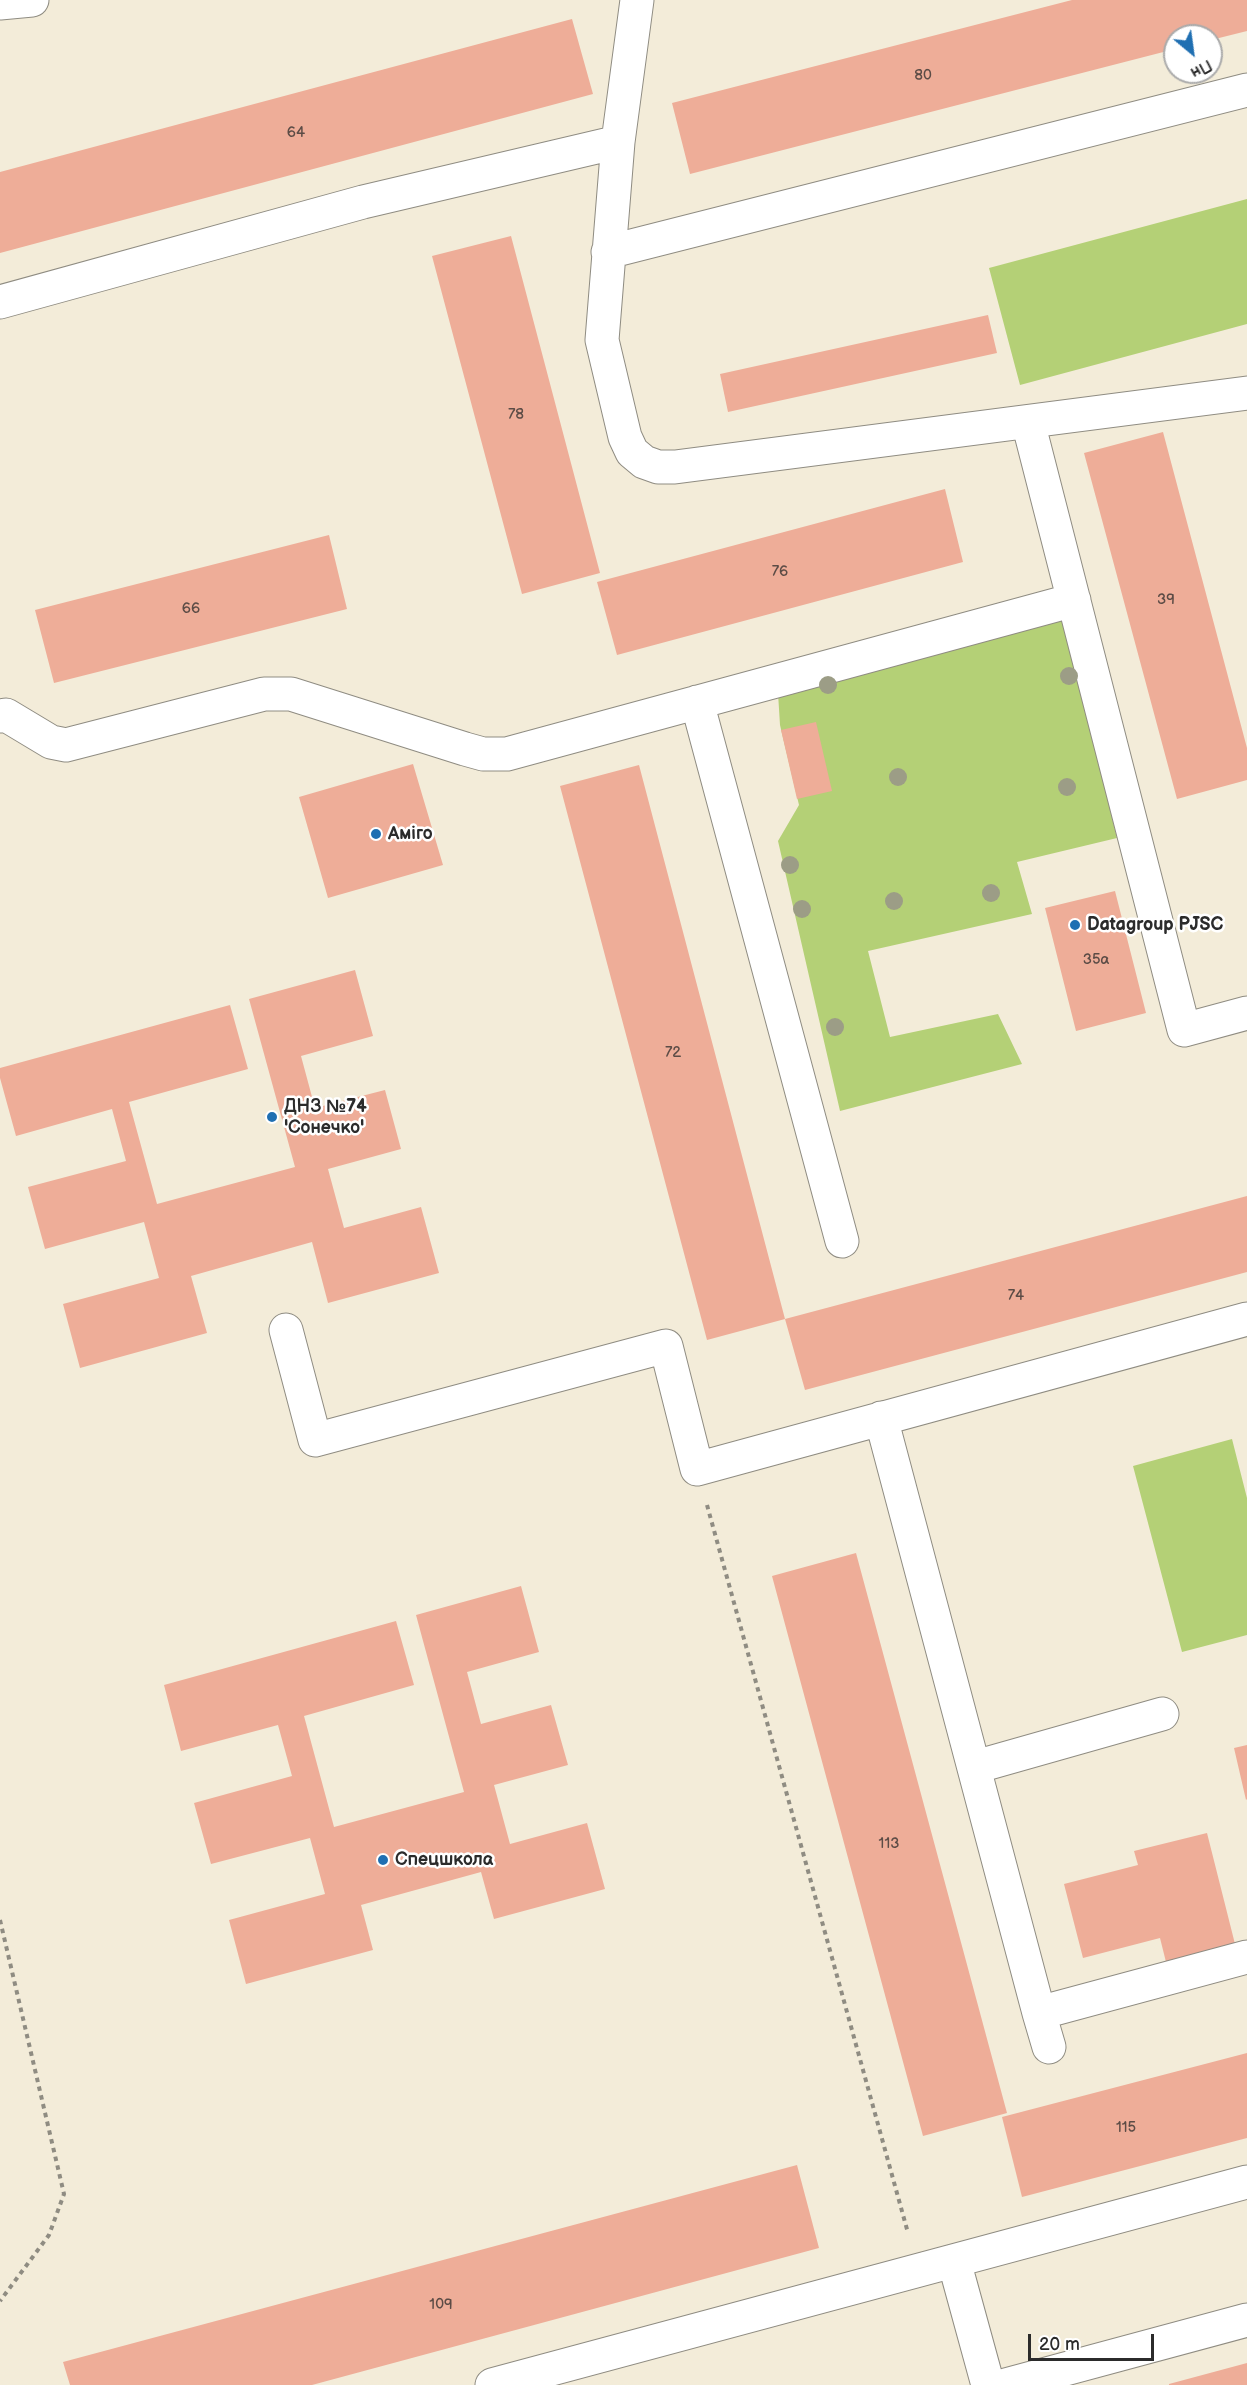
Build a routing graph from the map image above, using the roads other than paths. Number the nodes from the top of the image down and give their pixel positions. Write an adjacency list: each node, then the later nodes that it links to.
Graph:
1 (32, 0): 3 (street)
2 (637, 0): 5 (street)
3 (0, 3)
4 (1247, 90): 6 (street)
5 (618, 142): 6 (street); 7 (street)
6 (608, 252): 9 (street)
7 (0, 302)
8 (1243, 397): 9 (street)
9 (1028, 422): 10 (street)
10 (1074, 600): 11 (street); 13 (street)
11 (697, 702): 12 (street); 14 (street)
12 (2, 708)
13 (1247, 1013)
14 (842, 1241)
15 (1247, 1319): 17 (street)
16 (286, 1330): 17 (street)
17 (881, 1418): 19 (street)
18 (1162, 1714): 19 (street)
19 (975, 1767): 21 (street)
20 (1247, 1957): 21 (street)
21 (1039, 2013): 22 (street)
22 (1049, 2047)
23 (1247, 2182): 24 (street)
24 (954, 2261): 26 (street); 27 (street)
25 (1247, 2320): 28 (street)
26 (492, 2385)
27 (988, 2385)
28 (1006, 2385)

